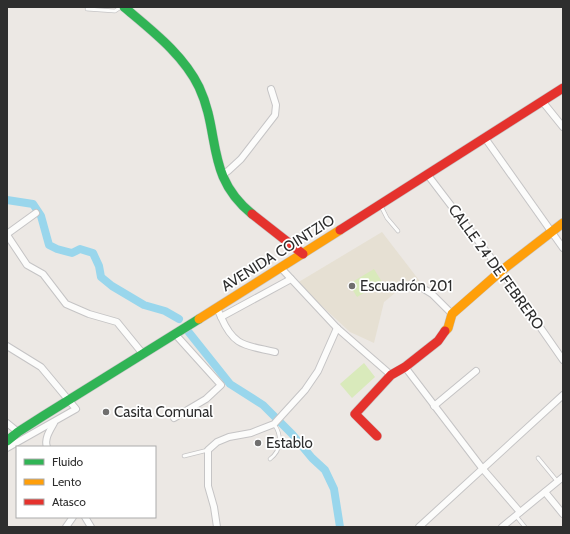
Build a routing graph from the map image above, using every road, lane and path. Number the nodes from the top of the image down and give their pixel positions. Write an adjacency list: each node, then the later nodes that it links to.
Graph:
1 (122, 7): 2 (lane); 9 (main road)
2 (87, 9)
3 (563, 88): 5 (main road, AVENIDA COINTZIO)
4 (272, 89): 9 (street)
5 (542, 101): 6 (street); 7 (main road, AVENIDA COINTZIO)
6 (563, 127)
7 (485, 138): 8 (main road, AVENIDA COINTZIO); 14 (street)
8 (427, 174): 10 (main road, AVENIDA COINTZIO); 19 (street, CALLE 24 DE FEBRERO)
9 (222, 175): 17 (main road)
10 (380, 205): 13 (lane); 17 (main road, AVENIDA COINTZIO)
11 (36, 212): 15 (street)
12 (563, 223): 14 (main road)
13 (398, 231)
14 (552, 232): 16 (street); 19 (main road)
15 (7, 234): 28 (street)
16 (563, 248)
17 (304, 254): 18 (main road, AVENIDA COINTZIO)
18 (281, 268): 20 (street); 22 (main road, AVENIDA COINTZIO)
19 (501, 271): 23 (main road); 29 (street, CALLE 24 DE FEBRERO)
20 (290, 278): 22 (street); 24 (street)
21 (424, 289): 23 (street)
22 (219, 312): 25 (main road, AVENIDA COINTZIO); 27 (street)
23 (452, 314): 30 (main road)
24 (337, 328): 32 (street); 37 (street)
25 (175, 334): 28 (main road, AVENIDA COINTZIO); 36 (street)
26 (7, 346): 34 (street)
27 (275, 352)
28 (142, 354): 34 (main road, AVENIDA COINTZIO)
29 (563, 360)
30 (405, 368): 32 (main road); 35 (street)
31 (476, 371): 35 (street)
32 (391, 375): 41 (main road)
33 (563, 395): 49 (street)
34 (69, 400): 38 (street); 40 (main road, AVENIDA COINTZIO)
35 (434, 406): 49 (street)
36 (174, 418)
37 (276, 421): 45 (street); 48 (lane)
38 (54, 422): 43 (street); 44 (street)
39 (7, 423): 40 (street)
40 (18, 432): 42 (main road, AVENIDA COINTZIO)
41 (378, 436)
42 (7, 441)
43 (47, 446)
44 (7, 448)
45 (208, 450): 46 (lane); 59 (street)
46 (184, 456)
47 (538, 458): 51 (lane)
48 (270, 459)
49 (482, 468): 53 (street); 60 (street)
50 (563, 477): 51 (street)
51 (557, 482): 52 (street)
52 (545, 492): 53 (street); 54 (street)
53 (518, 514): 61 (street); 62 (lane)
54 (563, 514)
55 (72, 518): 57 (street)
56 (86, 518): 58 (street)
57 (66, 527)
58 (91, 527)
59 (217, 527)
60 (419, 527)
61 (502, 527)
62 (525, 527)

